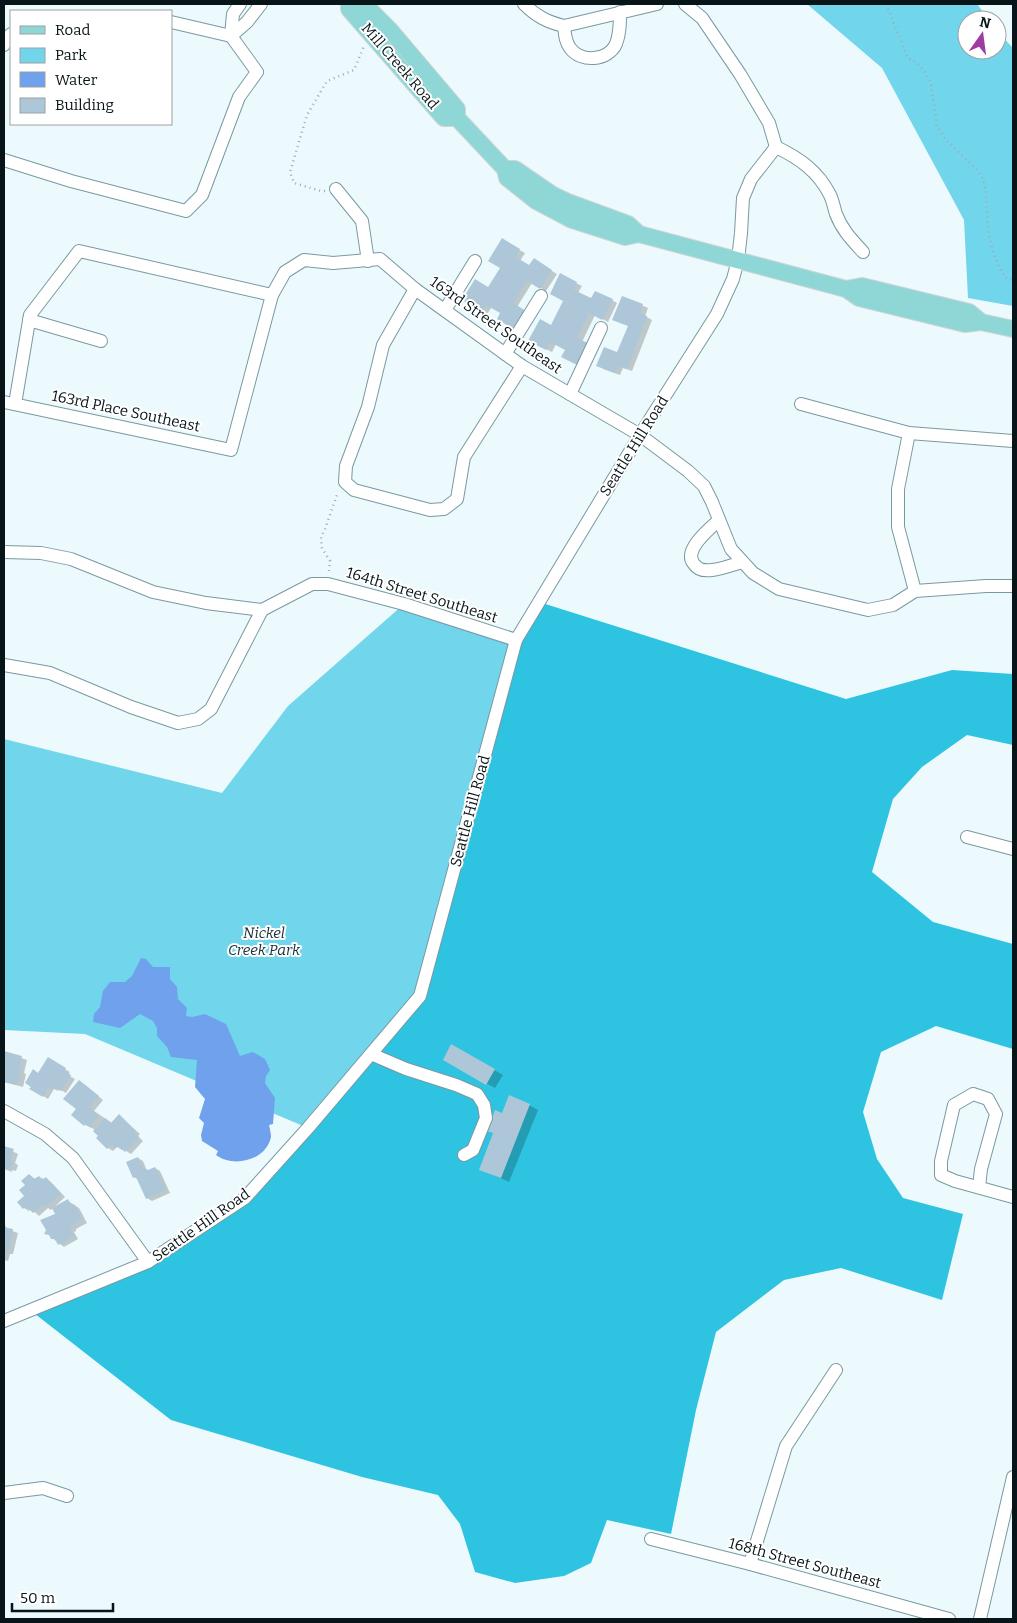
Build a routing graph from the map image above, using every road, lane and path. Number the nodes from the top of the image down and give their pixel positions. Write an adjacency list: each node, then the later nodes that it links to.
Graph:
1 (240, 4): 13 (street)
2 (260, 4): 13 (street)
3 (349, 4): 12 (main road, Mill Creek Road)
4 (364, 4): 14 (main road, Mill Creek Road)
5 (524, 4): 11 (street)
6 (657, 4): 9 (street)
7 (685, 4): 15 (street)
8 (886, 4): 22 (path)
9 (620, 12): 11 (street); 11 (street)
10 (172, 22): 13 (street)
11 (564, 26)
12 (371, 33): 14 (main road, Mill Creek Road); 17 (path)
13 (231, 36): 16 (street)
14 (457, 118): 20 (main road, Mill Creek Road)
15 (776, 147): 18 (street); 20 (street, Seattle Hill Road)
16 (4, 160)
17 (336, 189): 19 (street)
18 (863, 252)
19 (368, 260): 23 (street, 163rd Street Southeast); 24 (street, 163rd Street Southeast)
20 (738, 260): 29 (main road); 37 (street, Seattle Hill Road)
21 (475, 261): 26 (street)
22 (1013, 280)
23 (415, 289): 26 (street, 163rd Street Southeast); 40 (street)
24 (272, 296): 27 (street); 39 (street, 163rd Street Southeast)
25 (541, 296): 31 (street)
26 (445, 310): 31 (street, 163rd Street Southeast)
27 (29, 320): 30 (street); 34 (street)
28 (601, 328): 33 (street)
29 (1013, 329)
30 (101, 341)
31 (505, 354): 32 (street, 163rd Street Southeast)
32 (522, 366): 33 (street, 163rd Street Southeast); 40 (street)
33 (570, 394): 37 (street, 163rd Street Southeast)
34 (9, 403): 39 (street, 163rd Place Southeast)
35 (801, 404): 36 (street)
36 (909, 433): 38 (street); 46 (street)
37 (640, 435): 41 (street, 163rd Street Southeast); 48 (street, Seattle Hill Road)
38 (1013, 441)
39 (231, 450)
40 (344, 482): 44 (path)
41 (720, 520): 43 (street, 163rd Street Southeast); 43 (street)
42 (4, 552): 47 (street)
43 (742, 562): 46 (street, 163rd Street Southeast)
44 (328, 584): 47 (street, 164th Street Southeast); 48 (street, 164th Street Southeast)
45 (1013, 586): 46 (street, 163rd Street Southeast)
46 (916, 591)
47 (262, 610): 49 (street)
48 (516, 640): 52 (street, Seattle Hill Road)
49 (4, 665)
50 (967, 836): 51 (street)
51 (1013, 849)
52 (371, 1054): 54 (street); 57 (street, Seattle Hill Road)
53 (4, 1111): 57 (street)
54 (464, 1155)
55 (979, 1187): 55 (street); 56 (street)
56 (1013, 1197)
57 (148, 1262): 58 (street, Seattle Hill Road)
58 (4, 1321)
59 (836, 1370): 64 (street)
60 (1013, 1477): 66 (street)
61 (4, 1493): 62 (street)
62 (67, 1496)
63 (651, 1539): 64 (street, 168th Street Southeast)
64 (750, 1564): 65 (street, 168th Street Southeast)
65 (949, 1619)
66 (980, 1619)

